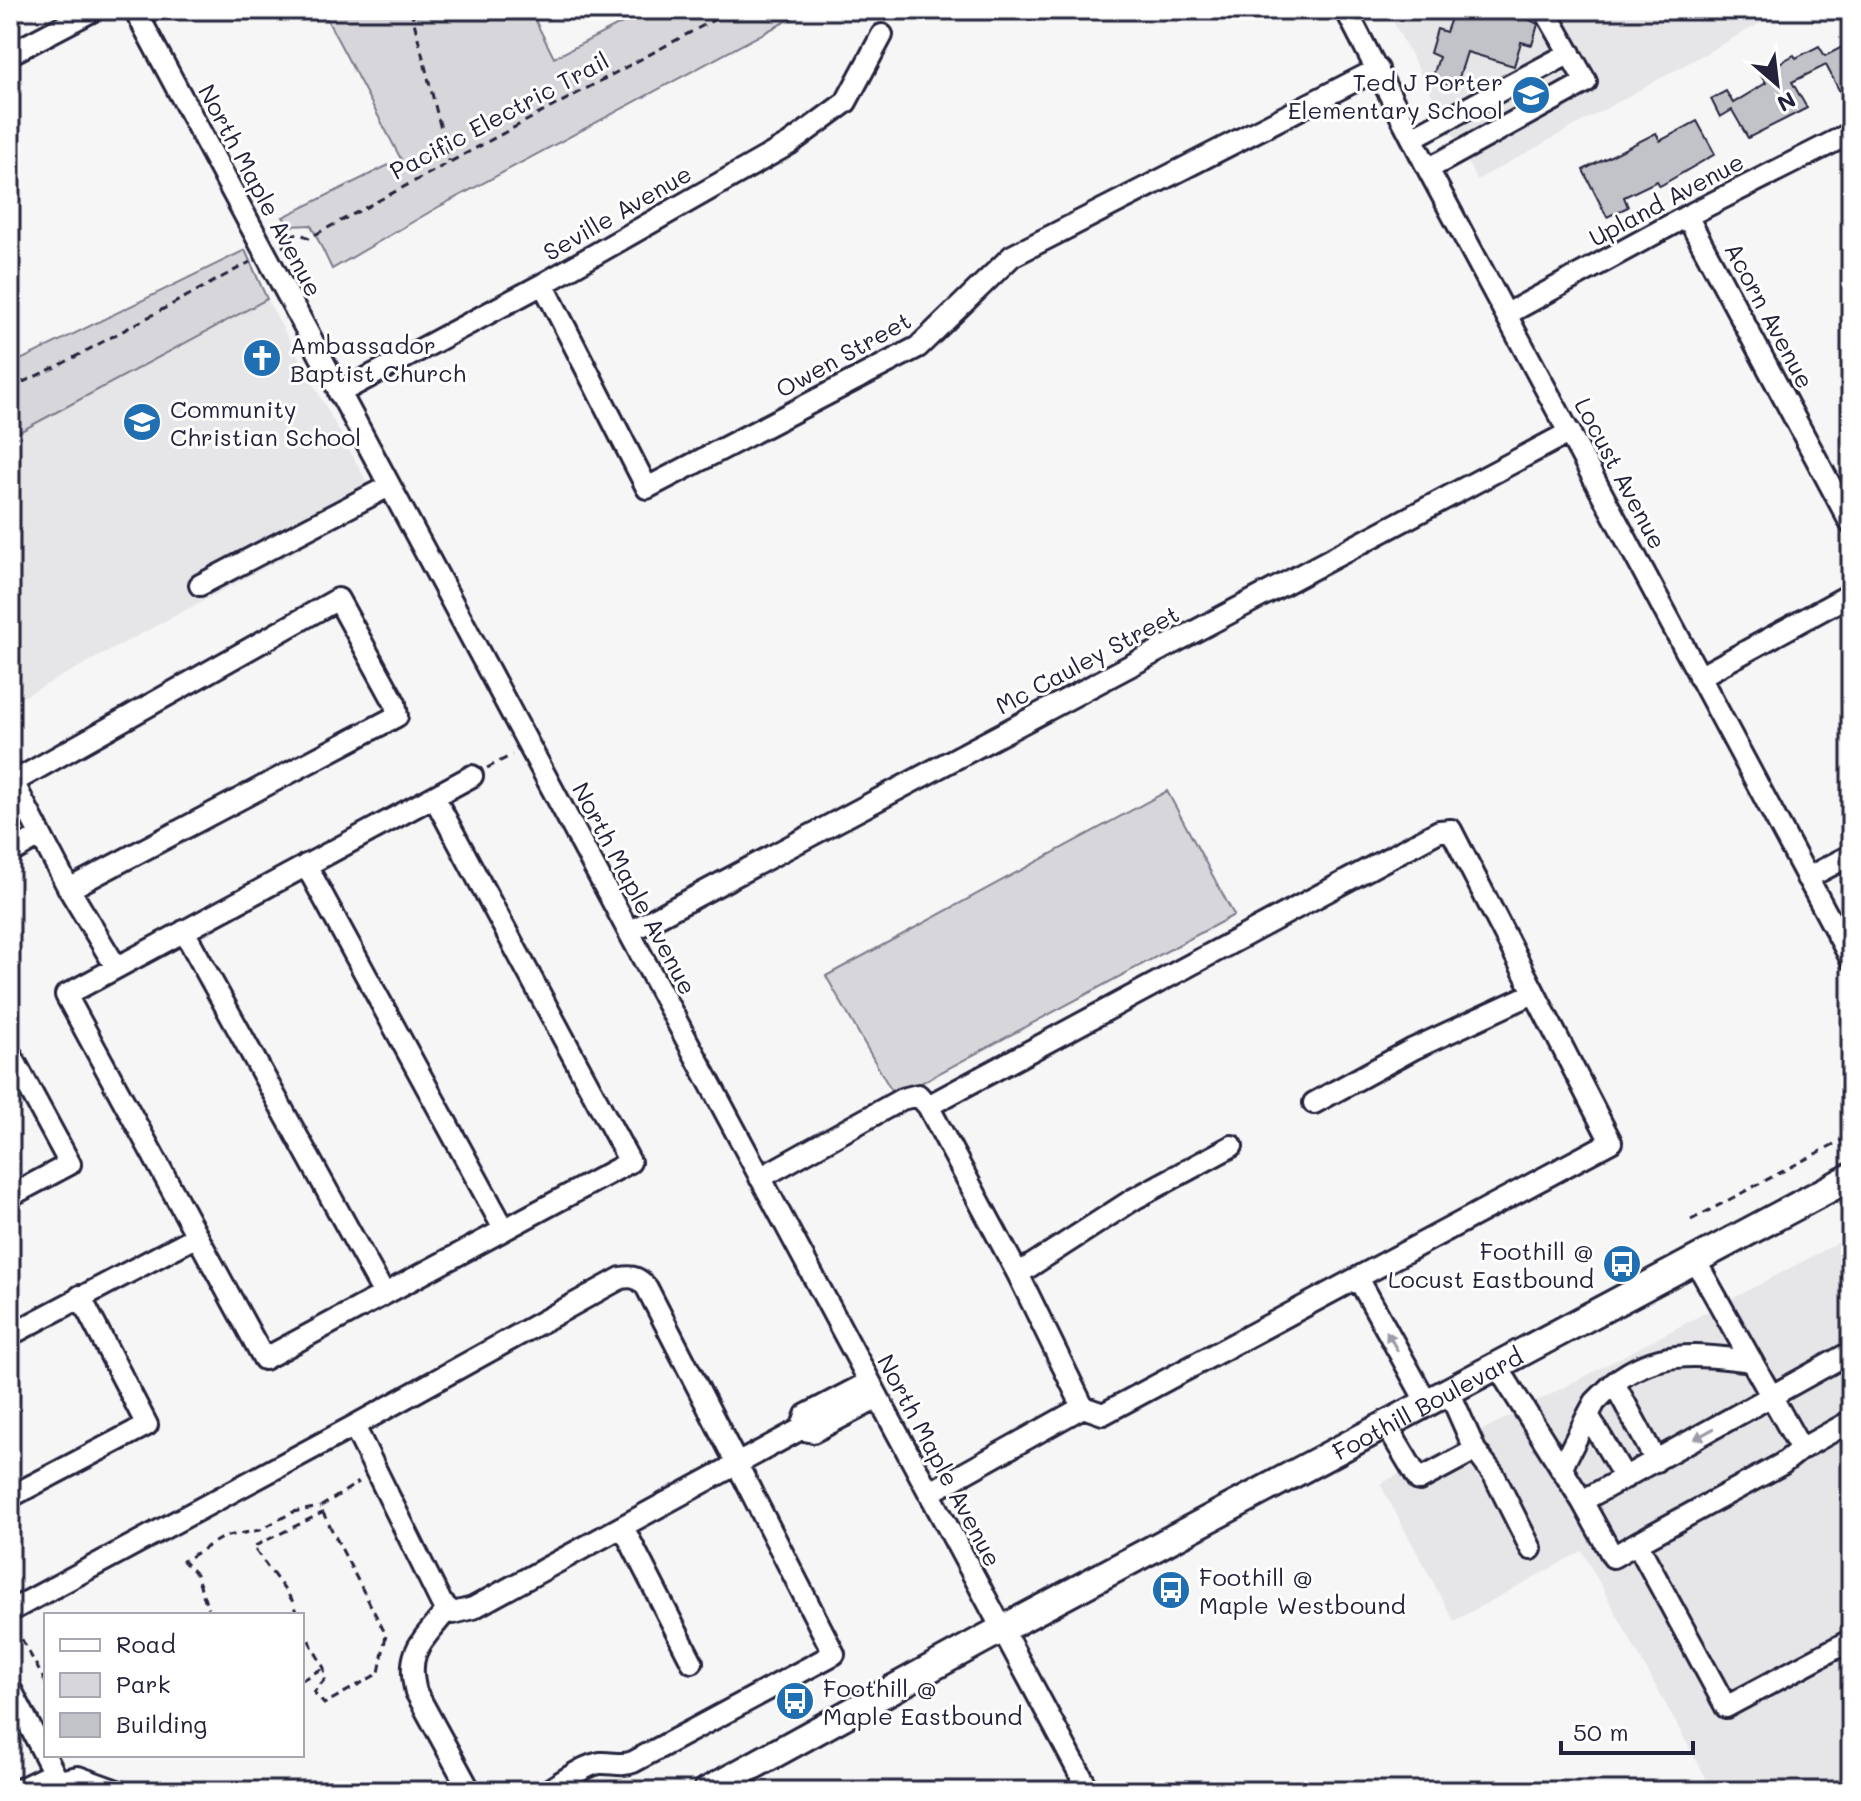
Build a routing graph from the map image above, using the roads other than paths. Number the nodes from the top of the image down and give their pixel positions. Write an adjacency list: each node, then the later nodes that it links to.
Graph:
1 (94, 10): 7 (street)
2 (135, 10): 15 (street, North Maple Avenue)
3 (1346, 10): 8 (street, Locust Avenue)
4 (1546, 12): 6 (street)
5 (882, 35): 13 (street, Seville Avenue)
6 (1570, 53): 10 (street); 11 (street)
7 (10, 54)
8 (1378, 69): 10 (street, Locust Avenue); 13 (street, Owen Street)
9 (1851, 133): 12 (street, Upland Avenue)
10 (1412, 138): 11 (street, Locust Avenue)
11 (1428, 169): 14 (street, Locust Avenue)
12 (1687, 216): 14 (street, Upland Avenue); 18 (street, Acorn Avenue)
13 (543, 284): 15 (street, Seville Avenue)
14 (1507, 314): 16 (street, Locust Avenue)
15 (339, 393): 17 (street, North Maple Avenue)
16 (1570, 432): 21 (street, Locust Avenue); 31 (street, Mc Cauley Street)
17 (389, 486): 19 (street); 31 (street, North Maple Avenue)
18 (1851, 524)
19 (200, 585)
20 (1851, 594): 21 (street)
21 (1699, 677): 28 (street, Locust Avenue)
22 (472, 776): 23 (street)
23 (434, 797): 27 (street); 42 (street)
24 (41, 835): 25 (street); 29 (street); 29 (street)
25 (10, 853)
26 (1851, 855): 28 (street)
27 (306, 865): 30 (street); 42 (street)
28 (1807, 878): 32 (street, Locust Avenue)
29 (69, 889): 33 (street)
30 (184, 931): 33 (street); 47 (street)
31 (629, 932): 40 (street, North Maple Avenue)
32 (1851, 959)
33 (116, 967): 43 (street)
34 (1534, 993): 36 (street); 37 (street); 46 (street)
35 (11, 1056): 41 (street)
36 (1314, 1103)
37 (928, 1106): 40 (street); 45 (street)
38 (1232, 1146): 45 (street)
39 (1851, 1177): 44 (main road, Foothill Boulevard)
40 (760, 1178): 54 (street, North Maple Avenue)
41 (10, 1196)
42 (504, 1229): 47 (street)
43 (197, 1236): 47 (street); 48 (street)
44 (1695, 1260): 51 (street); 52 (main road, Foothill Boulevard)
45 (1018, 1274): 57 (street)
46 (1358, 1278): 56 (street, one-way to 46); 57 (street)
47 (384, 1294)
48 (80, 1296): 49 (street); 69 (street)
49 (10, 1335)
50 (1851, 1352): 55 (street)
51 (1752, 1361): 53 (street); 55 (street)
52 (1497, 1366): 56 (main road, Foothill Boulevard); 66 (street)
53 (1614, 1383): 58 (street); 64 (street)
54 (873, 1390): 65 (street); 68 (street, North Maple Avenue)
55 (1772, 1396): 62 (street); 64 (street, one-way to 64)
56 (1438, 1397): 60 (main road, Foothill Boulevard); 63 (street)
57 (1083, 1407): 68 (street)
58 (1588, 1415): 66 (street); 67 (street)
59 (1851, 1421): 62 (street)
60 (1386, 1425): 63 (street); 76 (main road, Foothill Boulevard)
61 (354, 1426): 65 (street); 74 (street); 75 (street)
62 (1801, 1449): 72 (street)
63 (1475, 1450): 73 (street)
64 (1656, 1461): 67 (street)
65 (737, 1465): 71 (street); 84 (street)
66 (1561, 1469): 70 (street)
67 (1625, 1478): 70 (street)
68 (929, 1493): 76 (street, North Maple Avenue)
69 (10, 1497)
70 (1582, 1501): 72 (street)
71 (623, 1527): 74 (street); 78 (street)
72 (1637, 1543): 77 (street)
73 (1531, 1549)
74 (447, 1610): 83 (street)
75 (12, 1617)
76 (1002, 1630): 85 (main road, Foothill Boulevard); 86 (street, North Maple Avenue)
77 (1851, 1640)
78 (692, 1662)
79 (10, 1688): 80 (street)
80 (54, 1786): 81 (street); 82 (street)
81 (16, 1791)
82 (117, 1791)
83 (470, 1791)
84 (547, 1791)
85 (707, 1791)
86 (1089, 1791)

